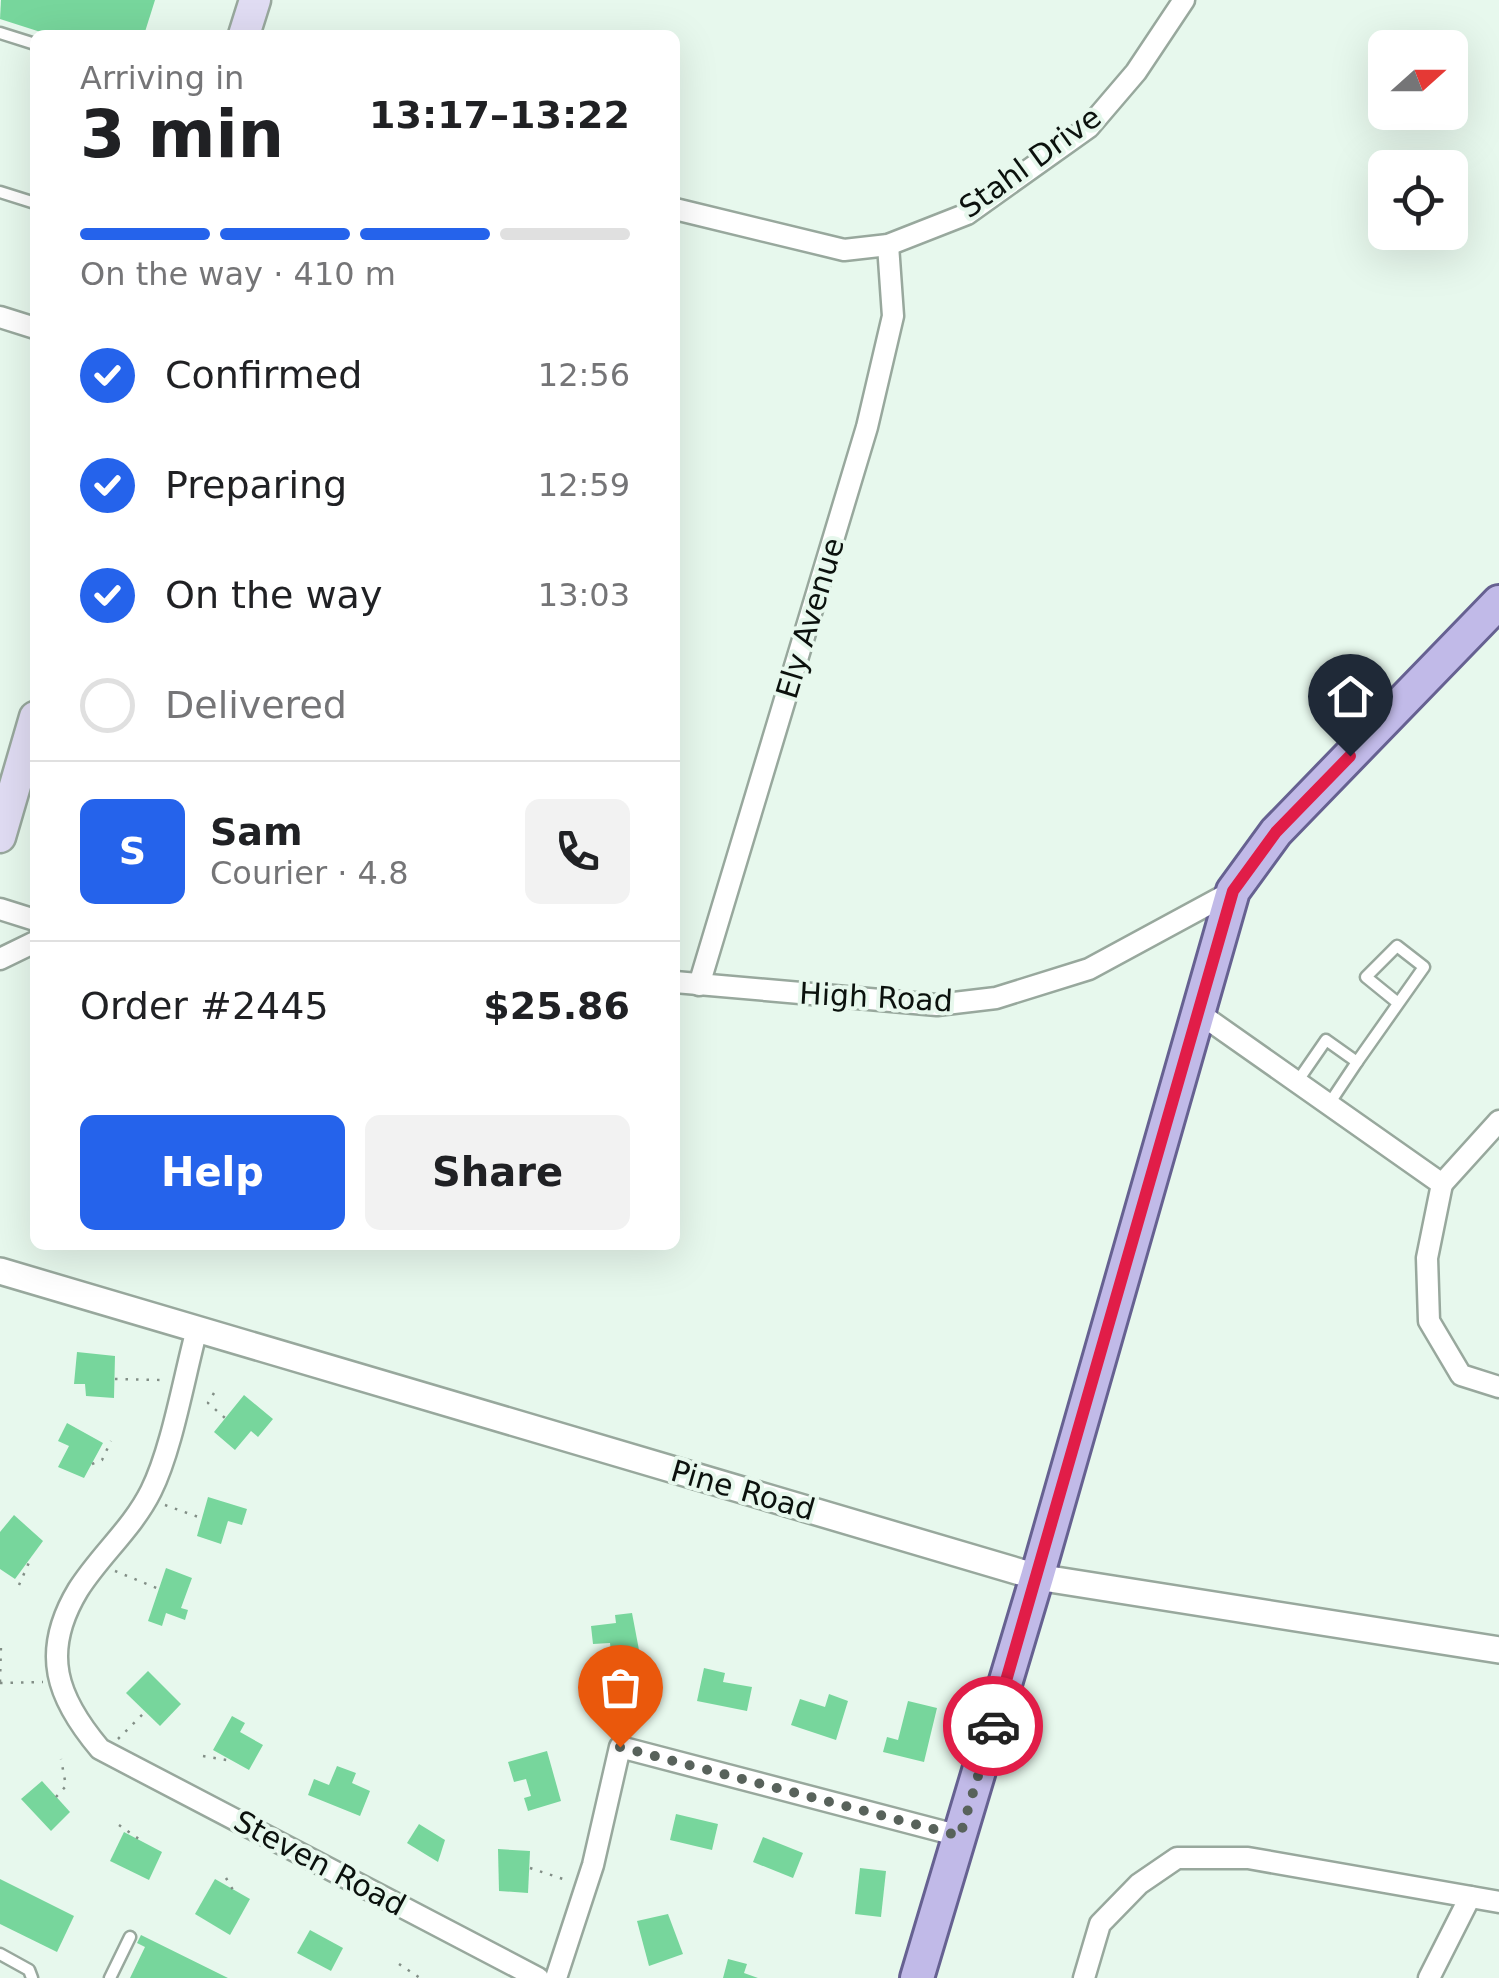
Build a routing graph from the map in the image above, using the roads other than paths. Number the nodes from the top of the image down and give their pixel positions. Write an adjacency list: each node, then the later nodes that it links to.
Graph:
1 (254, 0): 3 (main road)
2 (1184, 0): 9 (street, Stahl Drive)
3 (245, 30)
4 (0, 33): 5 (lane)
5 (30, 42)
6 (0, 192): 7 (lane)
7 (30, 201)
8 (680, 210): 9 (street, Stahl Drive)
9 (888, 245): 21 (street, Ely Avenue)
10 (0, 317): 11 (street)
11 (30, 326)
12 (1499, 602): 15 (main road)
13 (30, 734): 14 (main road)
14 (0, 837)
15 (1233, 891): 21 (street, High Road); 23 (main road)
16 (0, 909): 17 (street)
17 (30, 918)
18 (30, 944): 19 (street)
19 (0, 959)
20 (680, 983): 21 (street, High Road)
21 (699, 985)
22 (1398, 1003): 22 (lane); 24 (lane)
23 (1199, 1013): 25 (street); 32 (main road)
24 (1357, 1062): 25 (lane); 26 (lane)
25 (1297, 1082): 26 (street)
26 (1329, 1104): 28 (street)
27 (1499, 1121): 28 (street)
28 (1442, 1184): 31 (street)
29 (0, 1271): 30 (street, Pine Road)
30 (197, 1329): 32 (street, Pine Road); 41 (street, Steven Road)
31 (1499, 1387)
32 (1038, 1577): 33 (street, Pine Road); 34 (main road)
33 (1499, 1650)
34 (960, 1836): 42 (street); 43 (main road)
35 (1470, 1897): 36 (street); 44 (street); 45 (street)
36 (1499, 1902)
37 (130, 1937): 40 (lane)
38 (0, 1954): 39 (lane)
39 (32, 1978)
40 (110, 1978)
41 (538, 1978)
42 (556, 1978)
43 (917, 1978)
44 (1084, 1978)
45 (1429, 1978)

